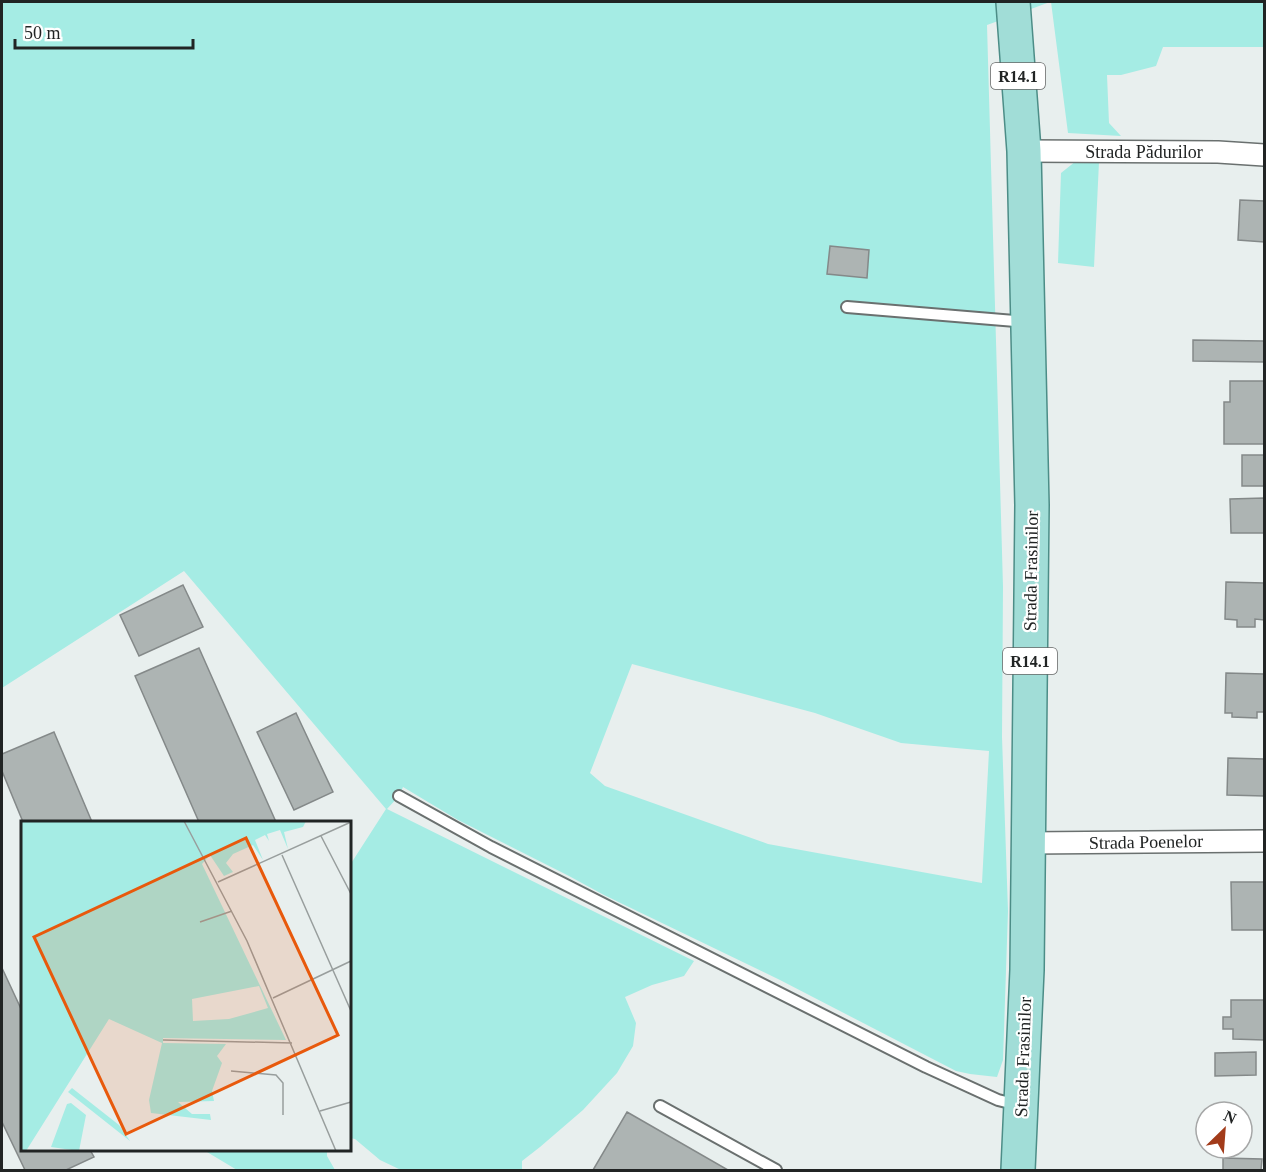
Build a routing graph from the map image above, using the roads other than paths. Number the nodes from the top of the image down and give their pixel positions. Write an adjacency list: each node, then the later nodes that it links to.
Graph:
1 (1013, 2): 2 (main road, R14.1)
2 (1024, 151): 3 (street, Strada Pădurilor); 5 (main road, Strada Frasinilor / R14.1)
3 (1264, 155)
4 (847, 307): 5 (lane)
5 (1028, 322): 8 (main road, Strada Frasinilor / R14.1)
6 (399, 796): 10 (lane)
7 (1264, 841): 8 (street, Strada Poenelor)
8 (1028, 843): 10 (main road, Strada Frasinilor / R14.1)
9 (660, 1106): 11 (lane)
10 (1021, 1106): 12 (main road, Strada Frasinilor / R14.1)
11 (776, 1170)
12 (1018, 1170)

